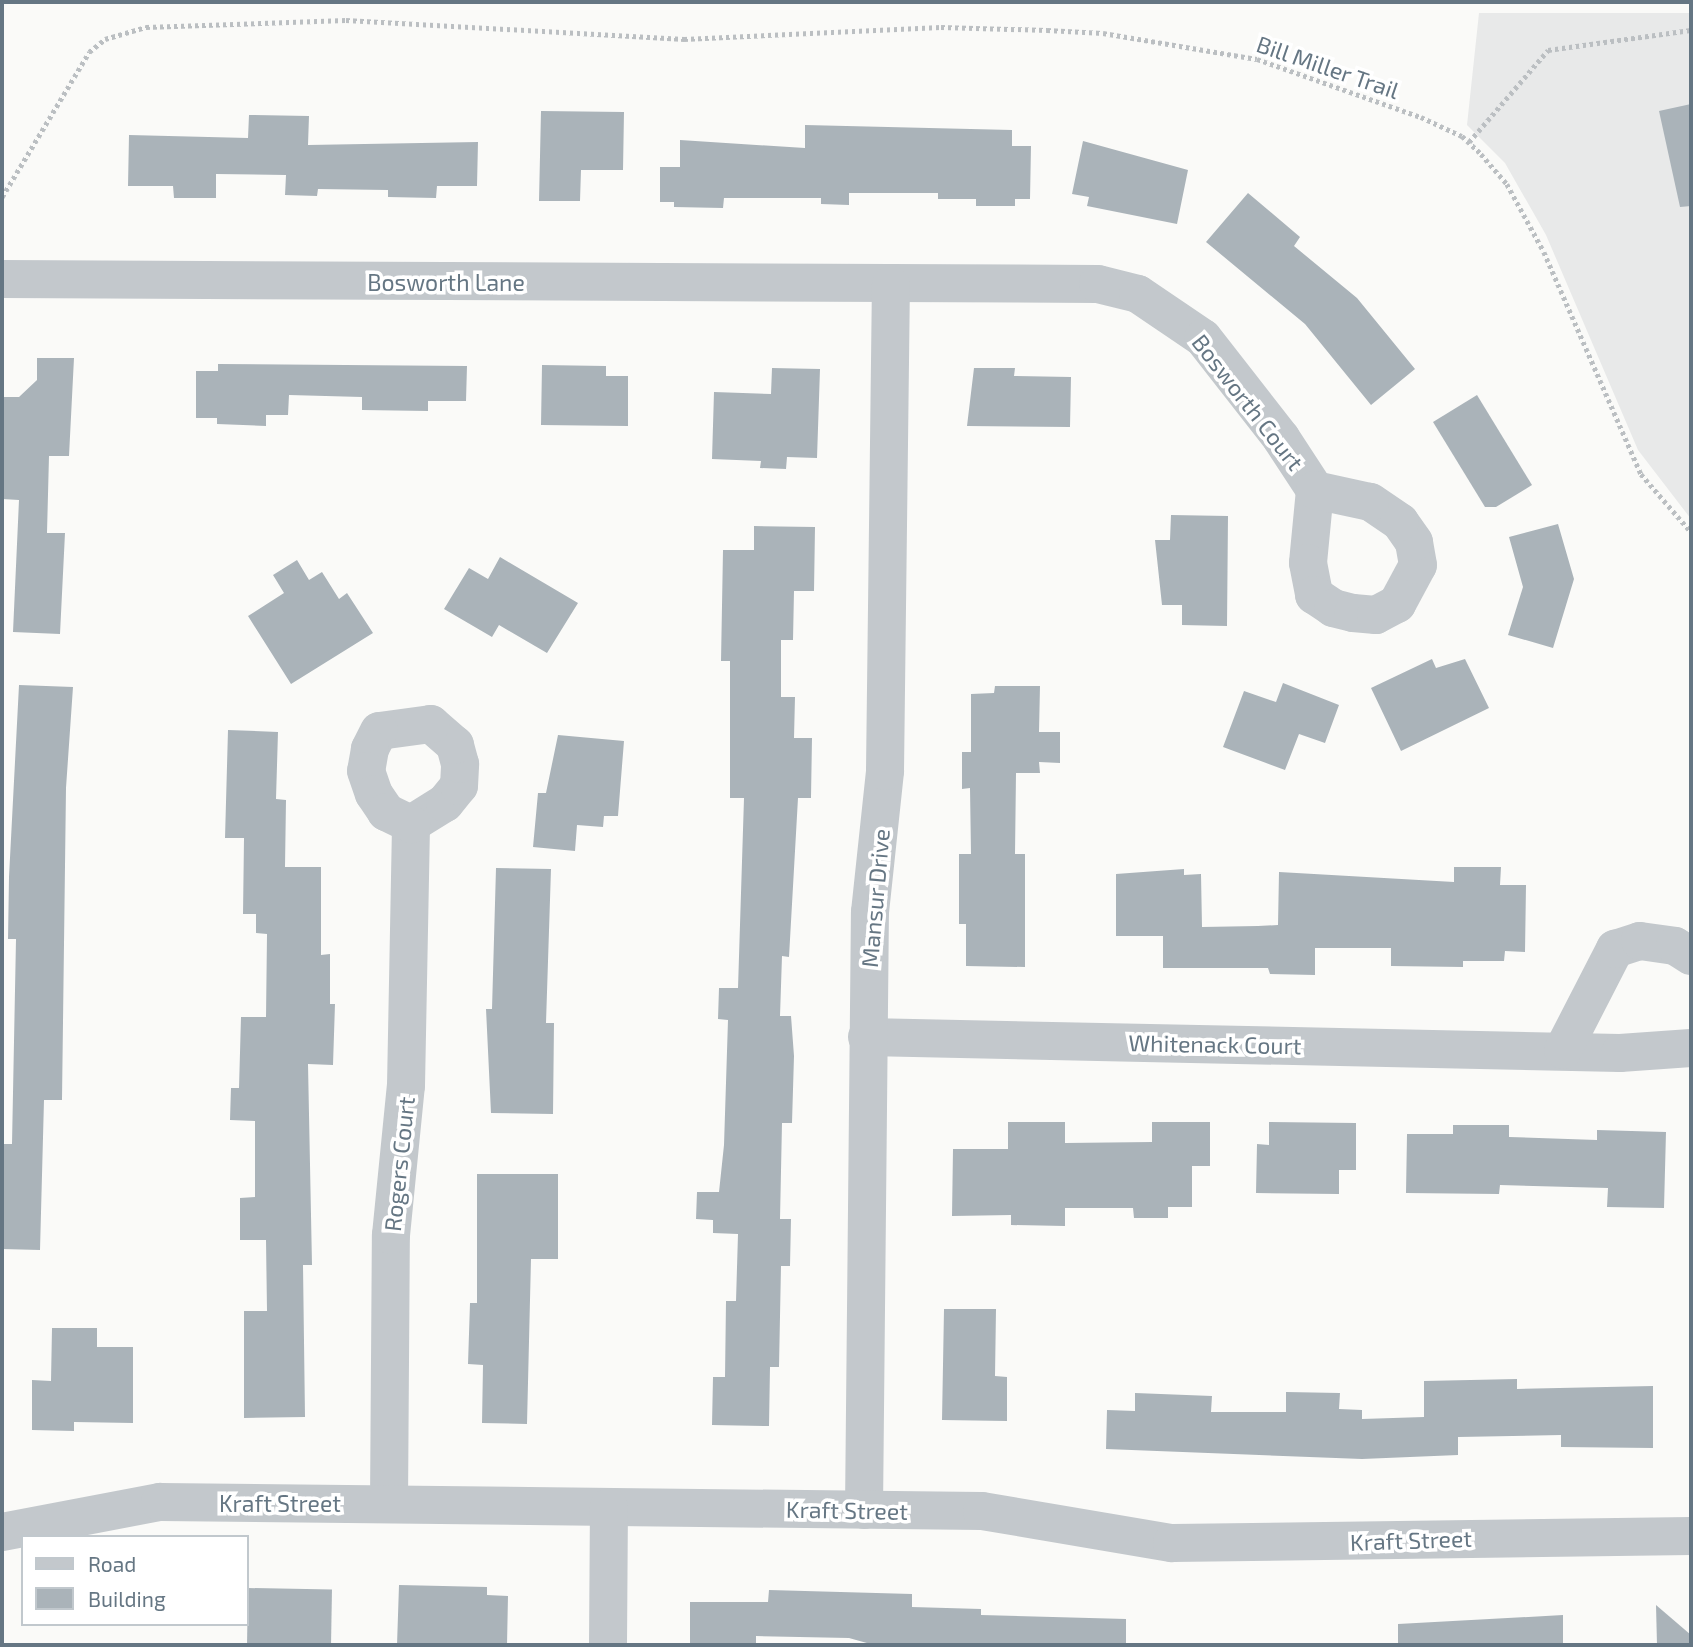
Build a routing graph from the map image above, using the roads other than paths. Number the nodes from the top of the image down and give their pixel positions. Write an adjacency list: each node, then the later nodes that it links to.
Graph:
1 (2, 279): 2 (street, Bosworth Lane)
2 (891, 285): 3 (street, Bosworth Court); 6 (street, Mansur Drive)
3 (1315, 490)
4 (411, 824): 9 (street, Rogers Court)
5 (1691, 956): 8 (street)
6 (867, 1037): 8 (street, Whitenack Court); 11 (street, Mansur Drive)
7 (1691, 1048): 8 (street, Whitenack Court)
8 (1563, 1050)
9 (389, 1504): 10 (street, Kraft Street); 12 (street, Kraft Street)
10 (609, 1507): 11 (street, Kraft Street); 14 (street)
11 (864, 1510): 13 (street, Kraft Street)
12 (2, 1532)
13 (1691, 1536)
14 (608, 1645)

